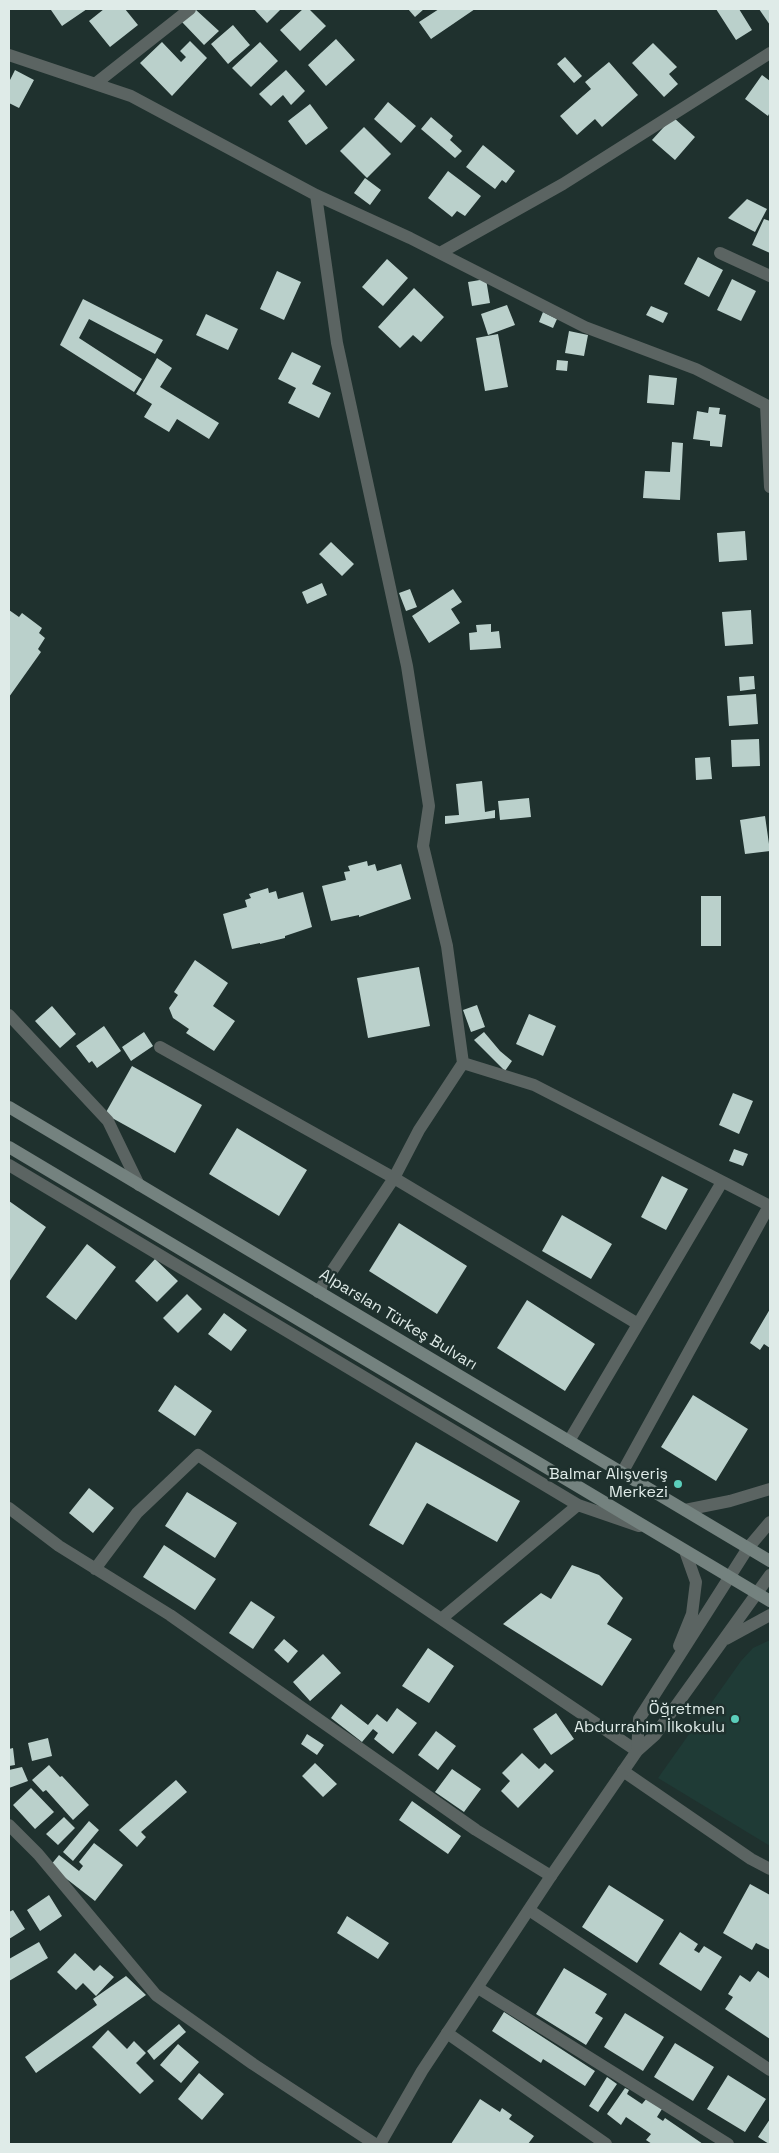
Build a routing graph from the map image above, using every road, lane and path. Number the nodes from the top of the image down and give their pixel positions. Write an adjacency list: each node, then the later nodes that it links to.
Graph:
1 (190, 9): 4 (street)
2 (770, 52): 6 (street)
3 (9, 55): 4 (street)
4 (95, 84): 5 (street)
5 (316, 196): 6 (street); 13 (street)
6 (440, 253): 9 (street)
7 (720, 253): 8 (street)
8 (770, 276)
9 (768, 406): 10 (street)
10 (770, 487)
11 (9, 1015): 19 (street)
12 (160, 1047): 17 (street)
13 (463, 1063): 17 (street); 18 (street)
14 (9, 1107): 19 (main road, Alparslan Türkeş Bulvarı)
15 (9, 1147): 30 (main road)
16 (9, 1165): 26 (street)
17 (394, 1178): 21 (street); 22 (street)
18 (722, 1182): 20 (street); 22 (street)
19 (139, 1185): 21 (main road, Alparslan Türkeş Bulvarı)
20 (770, 1206): 24 (street)
21 (318, 1292): 23 (main road, Alparslan Türkeş Bulvarı)
22 (638, 1324): 23 (street)
23 (569, 1441): 24 (main road, Alparslan Türkeş Bulvarı)
24 (622, 1473): 28 (main road, Alparslan Türkeş Bulvarı)
25 (770, 1489): 28 (street)
26 (578, 1505): 30 (street); 40 (street)
27 (9, 1508): 34 (street)
28 (685, 1510): 31 (main road, Alparslan Türkeş Bulvarı)
29 (770, 1522): 31 (street)
30 (651, 1530): 32 (main road)
31 (748, 1548): 33 (main road, Alparslan Türkeş Bulvarı); 36 (street)
32 (685, 1551): 36 (main road); 42 (street)
33 (770, 1561)
34 (95, 1569): 40 (street); 47 (street)
35 (770, 1575): 37 (street)
36 (730, 1577): 37 (main road); 42 (street)
37 (758, 1594): 38 (main road); 41 (street)
38 (770, 1601)
39 (770, 1615): 41 (street)
40 (441, 1619): 43 (street)
41 (720, 1643): 43 (street)
42 (670, 1670): 43 (street)
43 (637, 1751): 44 (street)
44 (623, 1771): 46 (street); 47 (street)
45 (9, 1825): 52 (street)
46 (770, 1869)
47 (551, 1876): 48 (street)
48 (529, 1910): 49 (street); 51 (street)
49 (478, 1988): 50 (street); 55 (street)
50 (447, 2033): 53 (street); 54 (street)
51 (770, 2070)
52 (375, 2144)
53 (380, 2144)
54 (606, 2144)
55 (728, 2144)

